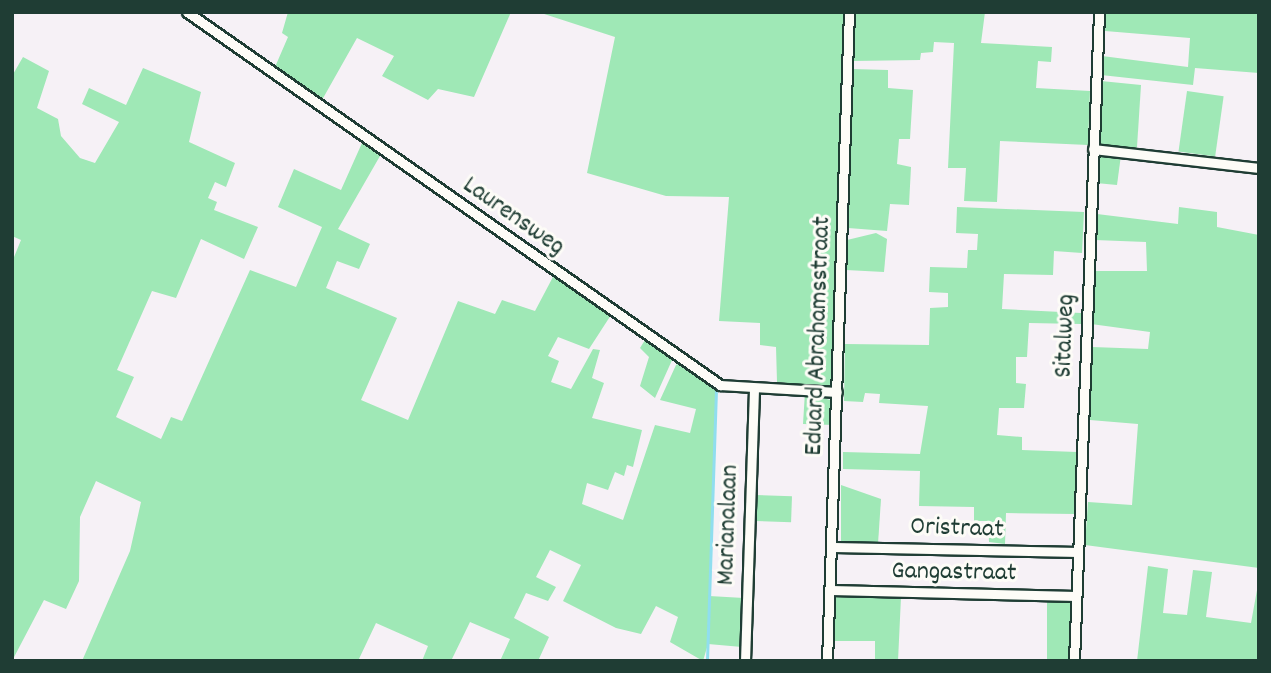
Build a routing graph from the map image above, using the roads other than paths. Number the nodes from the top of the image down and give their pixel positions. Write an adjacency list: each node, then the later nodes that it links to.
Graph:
1 (187, 12): 6 (street, Laurensweg)
2 (849, 12): 7 (street, Eduard Abrahamsstraat)
3 (1100, 12): 4 (street, Sitalweg)
4 (1093, 149): 5 (street); 9 (street, Sitalweg)
5 (1259, 168)
6 (754, 390): 7 (street, Laurensweg); 12 (street, Marianalaan)
7 (838, 393): 8 (street, Eduard Abrahamsstraat)
8 (834, 547): 9 (street, Oristraat); 10 (street, Eduard Abrahamsstraat)
9 (1078, 551): 11 (street, Sitalweg)
10 (831, 590): 11 (street, Gangastraat); 13 (street, Eduard Abrahamsstraat)
11 (1076, 596): 14 (street, Sitalweg)
12 (746, 661)
13 (827, 661)
14 (1074, 661)

